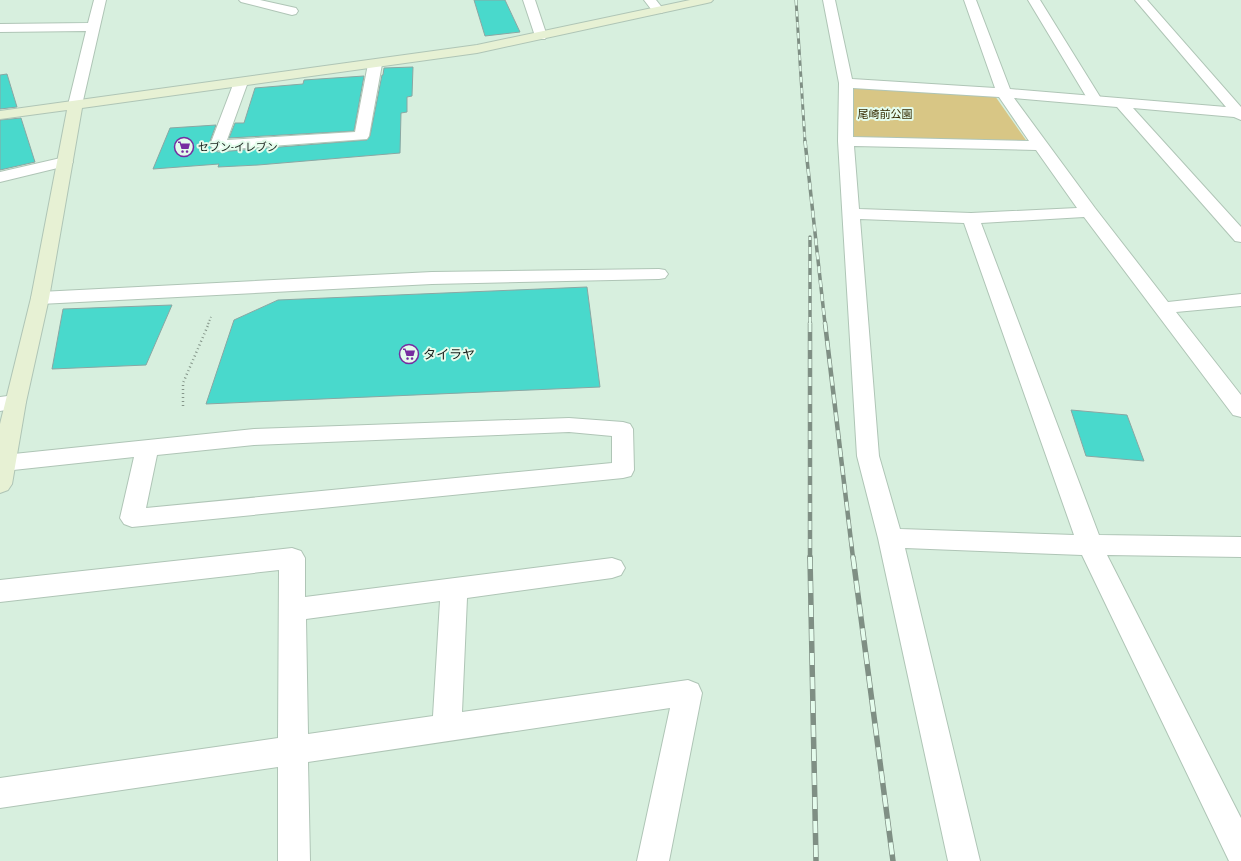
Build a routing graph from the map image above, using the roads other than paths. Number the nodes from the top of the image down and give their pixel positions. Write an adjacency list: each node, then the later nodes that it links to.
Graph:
1 (100, 0): 11 (street)
2 (245, 0): 10 (street)
3 (529, 0): 13 (street)
4 (707, 0): 9 (street)
5 (829, 0): 16 (street)
6 (970, 0): 17 (street)
7 (1034, 0): 18 (lane)
8 (1141, 0): 21 (street)
9 (654, 5): 13 (street)
10 (292, 10)
11 (94, 27): 12 (street); 20 (street)
12 (0, 28)
13 (541, 36): 14 (street)
14 (375, 64): 15 (street); 15 (street)
15 (241, 82): 20 (street)
16 (846, 84): 17 (street); 23 (street)
17 (1004, 93): 18 (street); 24 (street)
18 (1095, 100): 19 (street)
19 (1121, 103): 21 (street); 30 (street)
20 (75, 105): 22 (street); 25 (street)
21 (1240, 114)
22 (0, 115)
23 (846, 141): 24 (street); 28 (street)
24 (1042, 146): 27 (street)
25 (65, 162): 26 (street); 32 (street)
26 (0, 177)
27 (1089, 212): 29 (street); 34 (street)
28 (852, 214): 29 (street); 40 (street)
29 (971, 218): 41 (street)
30 (1241, 237)
31 (660, 274): 32 (street)
32 (40, 298): 35 (street)
33 (1241, 300): 34 (street)
34 (1163, 308): 36 (street)
35 (8, 403): 38 (street)
36 (1241, 410)
37 (147, 449): 37 (lane); 38 (lane)
38 (4, 463): 39 (street)
39 (0, 484)
40 (890, 538): 41 (street); 53 (street)
41 (1090, 545): 42 (street); 50 (street)
42 (1241, 546)
43 (612, 568): 44 (street)
44 (454, 589): 46 (street); 47 (street)
45 (0, 591): 46 (street)
46 (292, 610): 48 (street)
47 (447, 727): 48 (street); 52 (street)
48 (292, 750): 49 (street); 51 (street)
49 (0, 793)
50 (1241, 852)
51 (294, 861)
52 (653, 861)
53 (964, 861)

